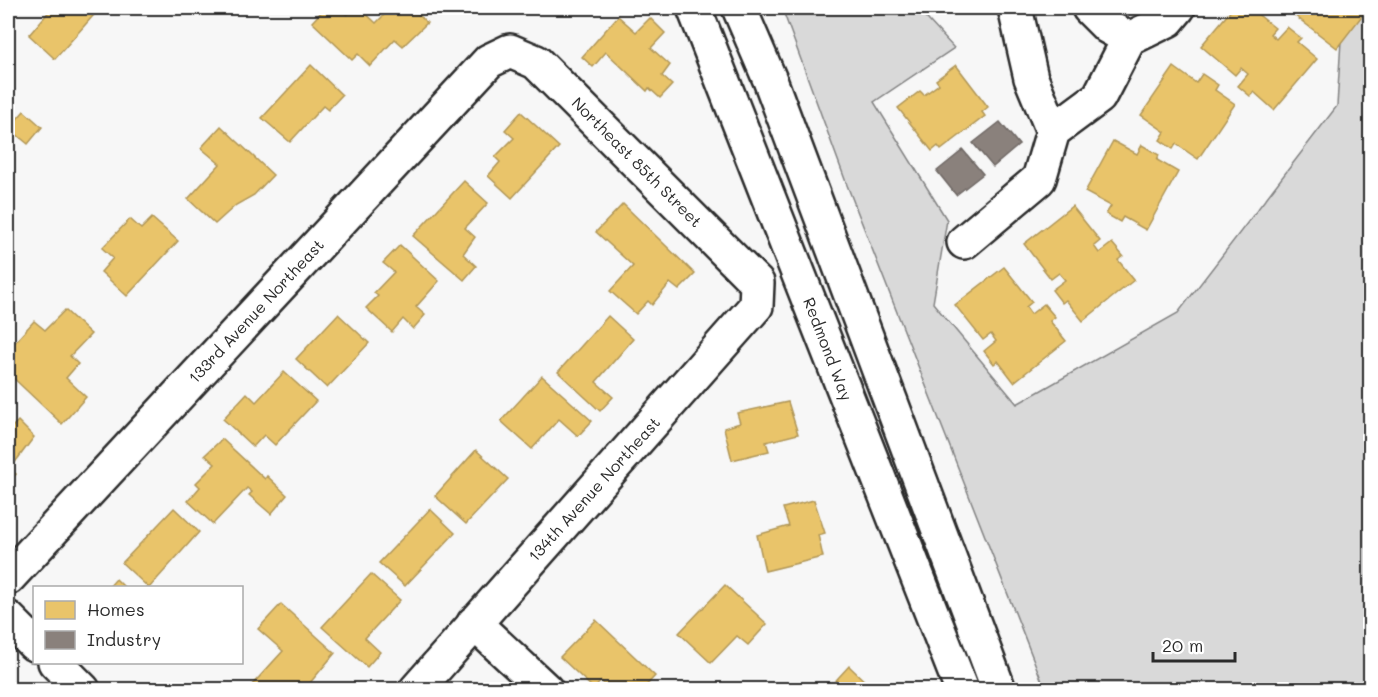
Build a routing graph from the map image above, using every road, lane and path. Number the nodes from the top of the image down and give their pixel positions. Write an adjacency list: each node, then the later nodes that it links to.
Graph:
1 (694, 8): 19 (street, Redmond Way)
2 (739, 8): 20 (street)
3 (1015, 8): 8 (street)
4 (1089, 8): 6 (street)
5 (1178, 8): 6 (street)
6 (1129, 39): 8 (street)
7 (510, 51): 10 (street, Northeast 85th Street); 11 (street, 133rd Avenue Northeast)
8 (1053, 131): 9 (street)
9 (964, 242)
10 (757, 283): 13 (street, 134th Avenue Northeast)
11 (8, 578)
12 (8, 618): 14 (street)
13 (474, 623): 17 (street, 134th Avenue Northeast); 18 (street)
14 (33, 643)
15 (55, 664): 16 (street)
16 (83, 690)
17 (416, 690)
18 (546, 690)
19 (962, 690)
20 (999, 690)

